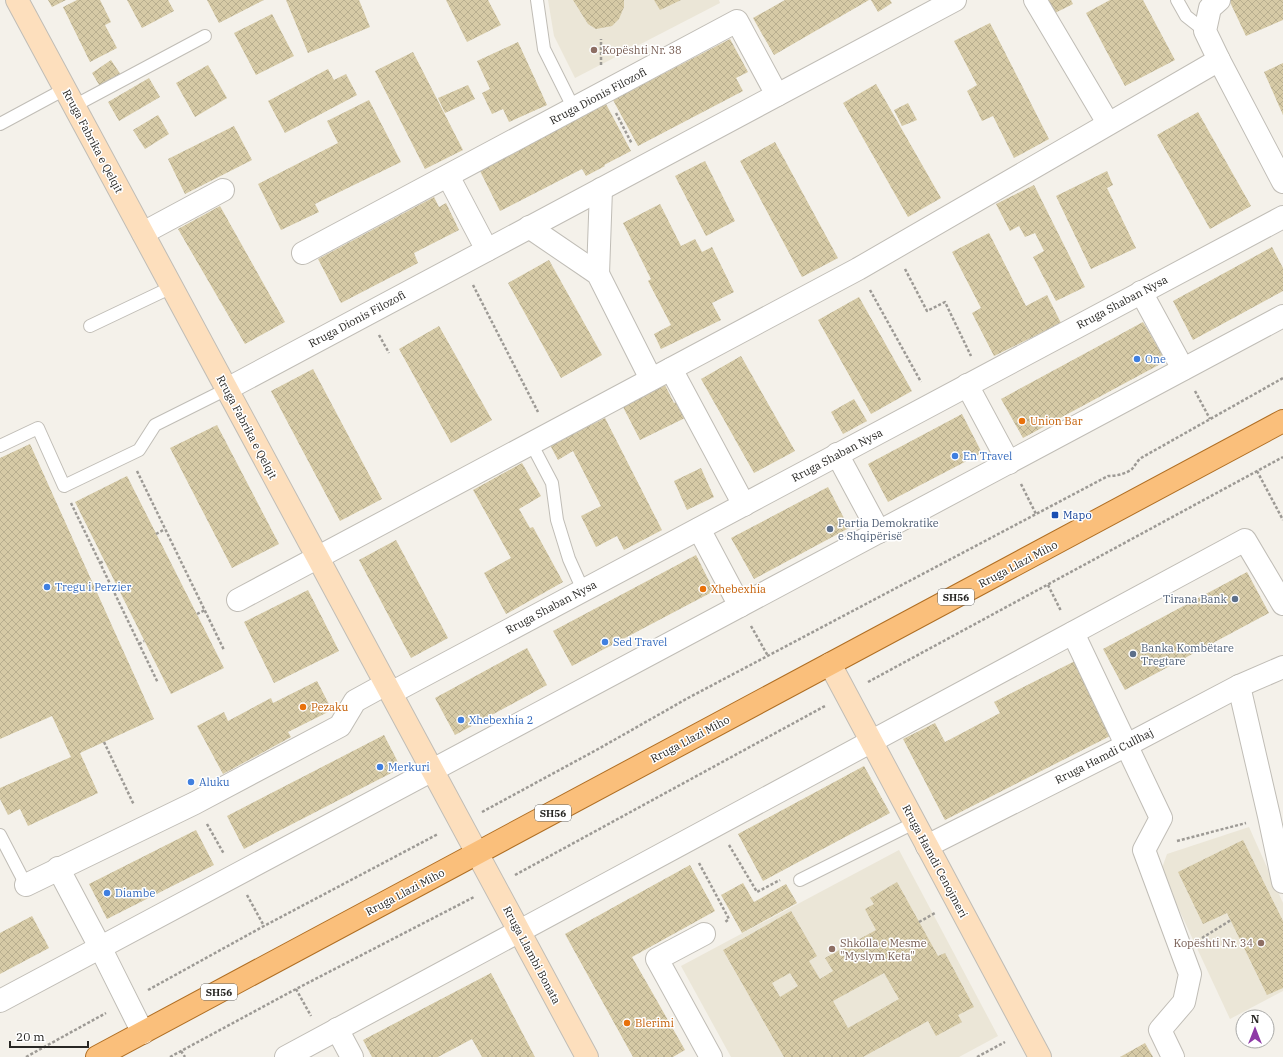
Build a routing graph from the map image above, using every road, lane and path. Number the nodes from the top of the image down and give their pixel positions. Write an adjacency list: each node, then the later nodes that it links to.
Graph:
1 (17, 0): 14 (street, Rruga Fabrika e Qelqit)
2 (536, 0): 15 (lane)
3 (955, 0): 13 (street, Rruga Dionis Filozofi)
4 (1035, 0): 16 (street)
5 (1176, 0): 7 (lane)
6 (1219, 0): 7 (street)
7 (1205, 31): 10 (street)
8 (205, 36): 14 (lane)
9 (601, 39): 11 (path)
10 (1219, 60): 16 (street); 20 (street)
11 (601, 64)
12 (604, 92): 13 (street, Rruga Dionis Filozofi); 15 (street, Rruga Dionis Filozofi); 18 (path)
13 (777, 95): 18 (street, Rruga Dionis Filozofi)
14 (70, 97): 17 (lane); 25 (street, Rruga Fabrika e Qelqit)
15 (574, 109): 19 (street, Rruga Dionis Filozofi)
16 (1108, 123): 26 (street)
17 (0, 124)
18 (644, 166): 21 (street, Rruga Dionis Filozofi)
19 (448, 176): 27 (street); 28 (street, Rruga Dionis Filozofi)
20 (1283, 182)
21 (601, 189): 24 (street, Rruga Dionis Filozofi); 31 (street)
22 (223, 190): 25 (street)
23 (1283, 217): 33 (street, Rruga Shaban Nysa)
24 (529, 227): 27 (street, Rruga Dionis Filozofi); 31 (street)
25 (142, 233): 32 (street, Rruga Fabrika e Qelqit)
26 (893, 248): 30 (street); 40 (path)
27 (487, 250): 29 (street, Rruga Dionis Filozofi)
28 (303, 253)
29 (462, 263): 41 (street, Rruga Dionis Filozofi); 45 (path)
30 (858, 269): 36 (street); 42 (path)
31 (598, 274): 39 (street)
32 (172, 287): 35 (lane); 41 (street, Rruga Fabrika e Qelqit)
33 (1141, 292): 37 (street); 40 (street, Rruga Shaban Nysa)
34 (1283, 316): 37 (street)
35 (90, 326)
36 (671, 369): 39 (street); 53 (street)
37 (1183, 370): 43 (path); 50 (street)
38 (1283, 378): 43 (path)
39 (651, 379): 45 (street)
40 (974, 381): 42 (street, Rruga Shaban Nysa); 50 (street)
41 (227, 389): 48 (lane); 60 (street, Rruga Fabrika e Qelqit)
42 (933, 403): 47 (street, Rruga Shaban Nysa)
43 (1210, 419): 54 (path)
44 (1283, 421): 75 (main road, Rruga Llazi Miho / SH56)
45 (540, 438): 60 (street); 64 (lane)
46 (0, 446): 48 (lane)
47 (838, 454): 53 (street, Rruga Shaban Nysa); 58 (street)
48 (128, 455): 56 (path)
49 (1283, 458): 51 (path)
50 (1009, 463): 54 (path); 58 (street)
51 (1258, 471): 55 (path); 63 (path)
52 (68, 498): 62 (path)
53 (744, 505): 57 (street, Rruga Shaban Nysa)
54 (1036, 514): 74 (path)
55 (1283, 520)
56 (165, 529): 59 (path); 68 (path)
57 (699, 529): 64 (street, Rruga Shaban Nysa); 67 (street)
58 (879, 532): 67 (street)
59 (156, 534)
60 (317, 557): 65 (street); 79 (street, Rruga Fabrika e Qelqit)
61 (104, 560): 62 (path)
62 (100, 563): 72 (path)
63 (1048, 585): 70 (path); 80 (path)
64 (583, 590): 79 (street, Rruga Shaban Nysa)
65 (238, 600)
66 (1283, 604): 70 (street)
67 (740, 606): 74 (path); 84 (street)
68 (205, 610): 69 (path); 73 (path)
69 (197, 614)
70 (1073, 633): 82 (street); 83 (street)
71 (144, 641): 72 (path)
72 (139, 644): 77 (path)
73 (224, 650)
74 (768, 656): 87 (path)
75 (830, 664): 80 (street, Rruga Hamdi Cenojmeri); 95 (main road, Rruga Llazi Miho / SH56)
76 (1283, 667): 78 (street, Rruga Hamdi Cullhaj)
77 (158, 683)
78 (1238, 686): 83 (street, Rruga Hamdi Cullhaj); 86 (street)
79 (388, 689): 84 (street, Rruga Fabrika e Qelqit); 85 (street, Rruga Shaban Nysa)
80 (846, 694): 82 (street, Rruga Hamdi Cenojmeri); 101 (path)
81 (104, 742): 90 (path)
82 (871, 742): 88 (street, Rruga Hamdi Cenojmeri); 89 (street)
83 (1127, 745): 93 (street, Rruga Hamdi Cullhaj); 94 (street)
84 (432, 771): 87 (street, Rruga Fabrika e Qelqit); 97 (street)
85 (195, 803): 90 (street); 97 (path)
86 (1269, 816): 94 (path); 99 (street)
87 (461, 823): 95 (street, Rruga Fabrika e Qelqit); 106 (path)
88 (914, 823): 93 (street, Rruga Hamdi Cenojmeri); 98 (lane)
89 (717, 825): 92 (street); 98 (path)
90 (145, 826): 96 (street)
91 (0, 835): 100 (lane)
92 (687, 841): 107 (street); 108 (path)
93 (927, 846): 114 (street, Rruga Hamdi Cenojmeri)
94 (1144, 850): 128 (street)
95 (477, 853): 101 (street, Rruga Llambi Bonata); 115 (main road, Rruga Llazi Miho / SH56)
96 (58, 868): 100 (street); 110 (street)
97 (237, 875): 110 (street)
98 (800, 880)
99 (1283, 882)
100 (26, 884)
101 (495, 886): 107 (street, Rruga Llambi Bonata); 111 (path)
102 (248, 897): 106 (path)
103 (933, 914): 105 (path)
104 (1231, 920): 109 (path)
105 (919, 922)
106 (264, 926): 113 (path)
107 (519, 931): 116 (street); 124 (street, Rruga Llambi Bonata)
108 (704, 934): 125 (street)
109 (1207, 935)
110 (100, 947): 112 (street); 113 (street)
111 (296, 989): 116 (path); 117 (path)
112 (0, 1001)
113 (127, 1002): 115 (street); 118 (path)
114 (1026, 1030): 126 (path); 127 (street, Rruga Hamdi Cenojmeri)
115 (142, 1033): 119 (main road, Rruga Llazi Miho / SH56)
116 (330, 1033): 122 (street); 123 (street)
117 (181, 1051): 120 (path); 121 (path)
118 (26, 1057)
119 (97, 1057)
120 (170, 1057)
121 (184, 1057)
122 (286, 1057)
123 (352, 1057)
124 (587, 1057)
125 (711, 1057)
126 (978, 1057)
127 (1040, 1057)
128 (1173, 1057)

